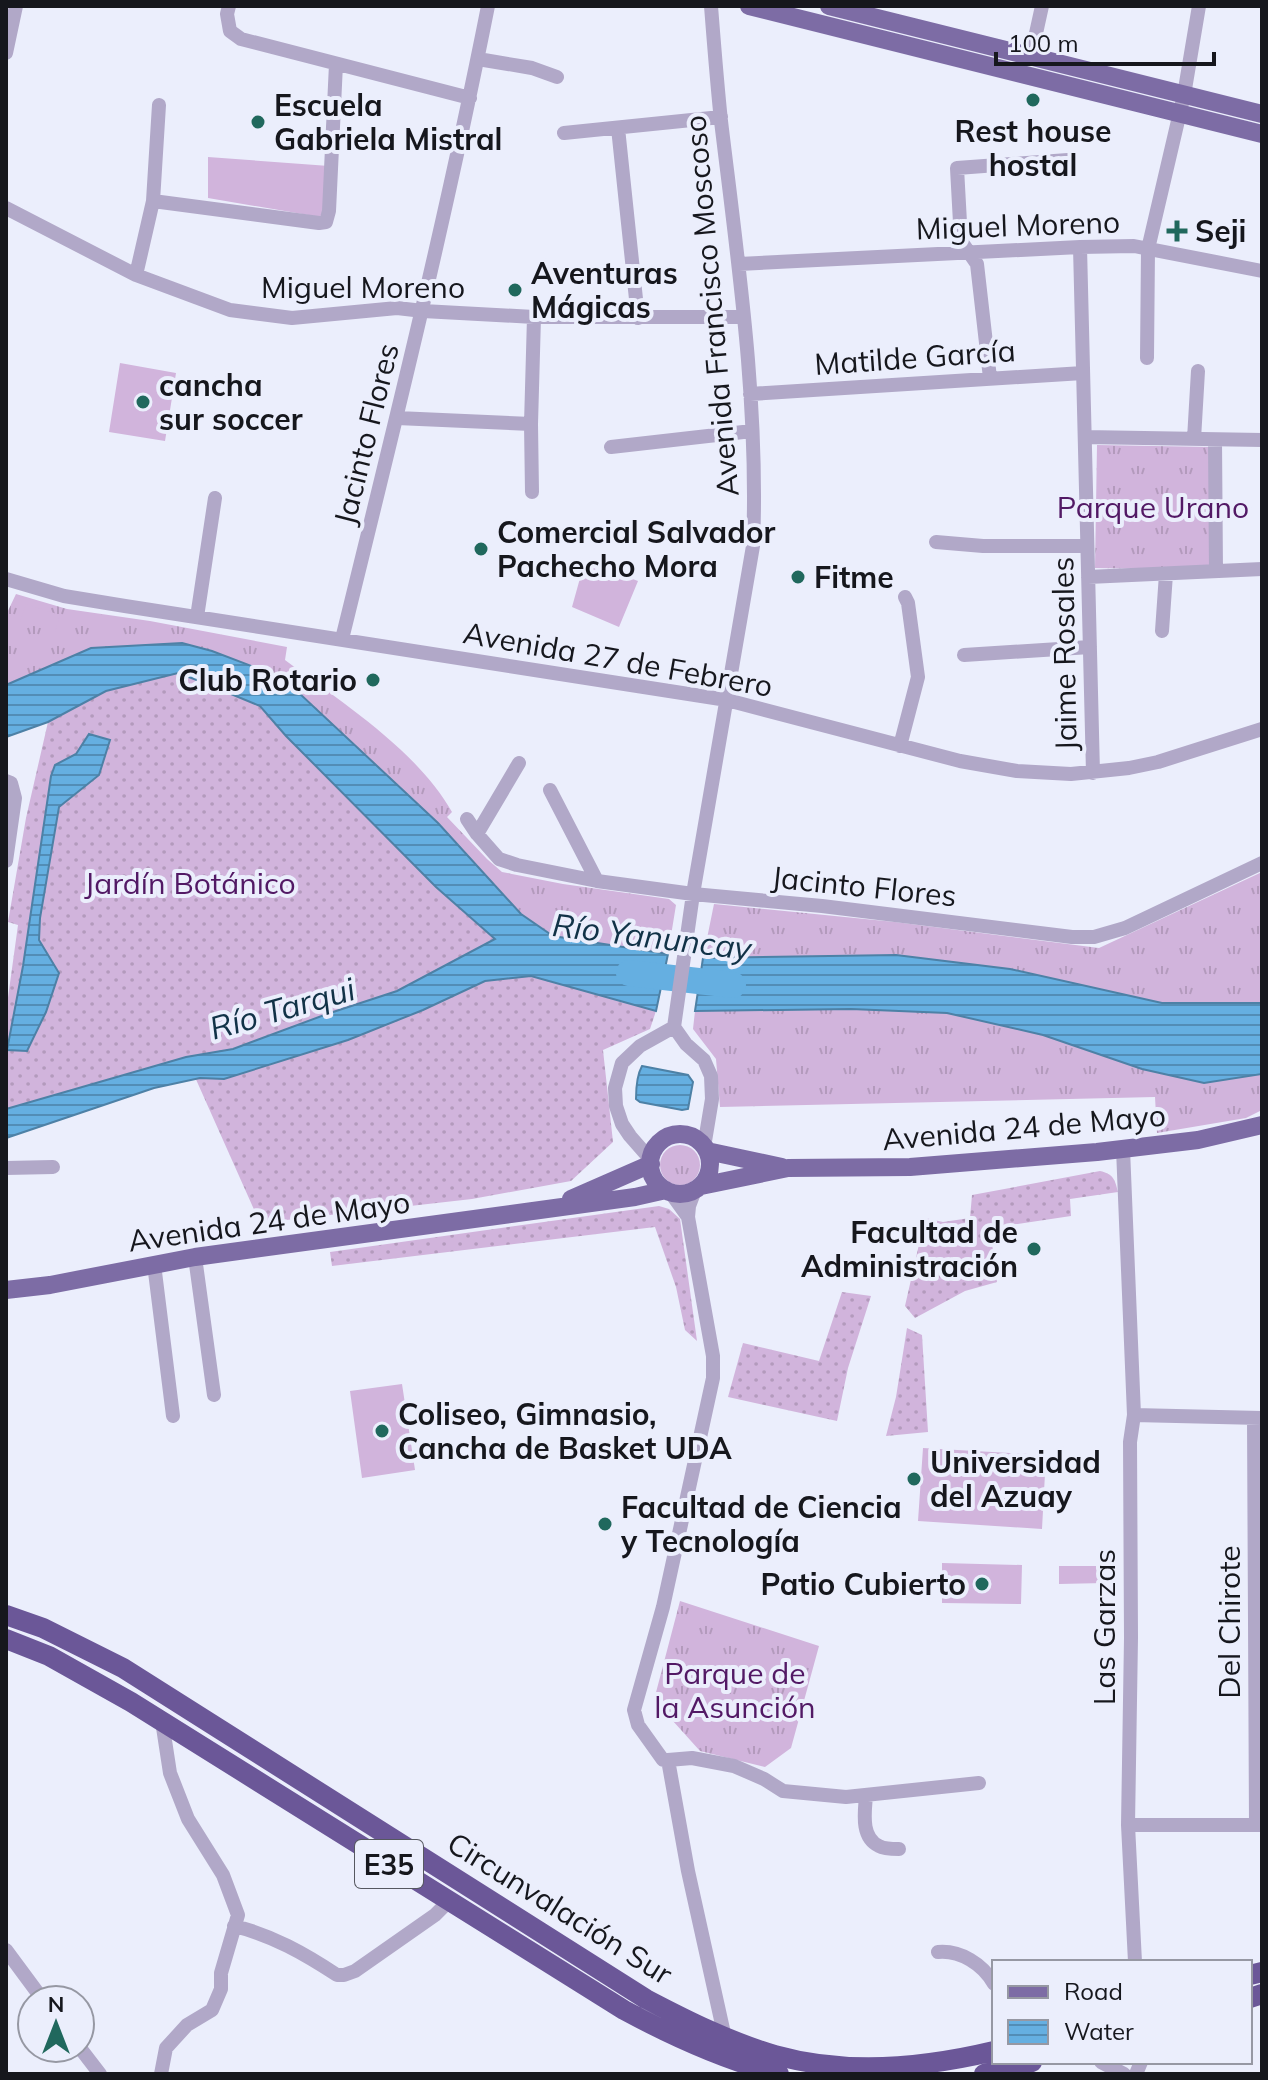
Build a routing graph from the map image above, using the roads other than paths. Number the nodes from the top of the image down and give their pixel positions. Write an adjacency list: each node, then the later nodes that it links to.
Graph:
1 (16, 6): 9 (street)
2 (229, 6): 13 (street)
3 (488, 6): 12 (street, Jacinto Flores)
4 (711, 6): 20 (street, Avenida Francisco Moscoso)
5 (749, 6): 18 (main road)
6 (829, 6): 11 (main road)
7 (1042, 6): 11 (street)
8 (1199, 6): 15 (street, Miguel Moreno)
9 (9, 26): 10 (street)
10 (6, 53)
11 (1031, 56): 15 (main road)
12 (478, 59): 14 (street); 16 (street, Jacinto Flores)
13 (336, 64): 16 (street); 25 (street)
14 (557, 77)
15 (1184, 95): 18 (street, Miguel Moreno); 19 (main road)
16 (470, 98): 33 (street, Jacinto Flores)
17 (159, 105): 25 (street)
18 (1180, 113): 23 (main road); 28 (street, Miguel Moreno)
19 (1262, 114)
20 (721, 117): 21 (street); 30 (street, Avenida Francisco Moscoso)
21 (618, 128): 22 (street); 36 (street)
22 (564, 133)
23 (1262, 134)
24 (1068, 160): 29 (street)
25 (153, 201): 32 (street)
26 (6, 208): 32 (street, Miguel Moreno)
27 (1080, 247): 28 (street, Miguel Moreno); 29 (street, Miguel Moreno); 39 (street, Jaime Rosales)
28 (1148, 249): 31 (street); 37 (street)
29 (971, 252): 30 (street, Miguel Moreno); 40 (street)
30 (739, 264): 35 (street, Avenida Francisco Moscoso)
31 (1262, 271)
32 (136, 275): 33 (street, Miguel Moreno)
33 (423, 311): 34 (street, Miguel Moreno); 42 (street, Jacinto Flores)
34 (534, 317): 36 (street, Miguel Moreno); 43 (street)
35 (743, 317): 36 (street, Miguel Moreno); 41 (street, Avenida Francisco Moscoso)
36 (638, 318)
37 (1147, 358)
38 (1198, 371): 46 (street)
39 (1083, 373): 40 (street, Matilde García); 45 (street, Jaime Rosales)
40 (990, 378): 41 (street, Matilde García)
41 (750, 394): 44 (street, Avenida Francisco Moscoso)
42 (397, 418): 43 (street); 62 (street, Jacinto Flores)
43 (531, 424): 50 (street)
44 (752, 431): 49 (street); 65 (street, Avenida Francisco Moscoso)
45 (1085, 437): 46 (street); 53 (street, Jaime Rosales)
46 (1194, 439): 47 (street)
47 (1215, 440): 48 (street); 55 (street)
48 (1262, 440)
49 (611, 447)
50 (532, 492)
51 (215, 498): 60 (street)
52 (936, 542): 53 (street)
53 (1087, 546): 57 (street, Jaime Rosales)
54 (1262, 569): 55 (street)
55 (1216, 571): 56 (street)
56 (1166, 574): 57 (street); 61 (street)
57 (1088, 577): 63 (street, Jaime Rosales)
58 (6, 579): 60 (street, Avenida 27 de Febrero)
59 (905, 597): 67 (street)
60 (197, 617): 62 (street, Avenida 27 de Febrero)
61 (1162, 631)
62 (342, 639): 65 (street, Avenida 27 de Febrero)
63 (1090, 647): 64 (street); 69 (street, Jaime Rosales)
64 (964, 655)
65 (727, 700): 67 (street, Avenida 27 de Febrero); 77 (street, Avenida Francisco Moscoso)
66 (1262, 729): 69 (street, Avenida 27 de Febrero)
67 (900, 746): 69 (street, Avenida 27 de Febrero)
68 (519, 763): 73 (street)
69 (1093, 773)
70 (6, 781): 74 (street)
71 (550, 790): 76 (street)
72 (467, 819): 73 (street, Jacinto Flores)
73 (477, 834): 76 (street, Jacinto Flores)
74 (6, 861)
75 (1262, 863): 77 (street, Jacinto Flores)
76 (597, 881): 77 (street, Jacinto Flores)
77 (693, 894): 78 (street, Avenida Francisco Moscoso)
78 (674, 1027): 80 (street); 82 (street)
79 (1262, 1125): 81 (main road, Avenida 24 de Mayo)
80 (706, 1149): 82 (main road); 85 (main road, Avenida 24 de Mayo); 86 (main road)
81 (1123, 1149): 85 (main road, Avenida 24 de Mayo); 94 (street, Las Garzas)
82 (651, 1162): 87 (main road); 88 (main road, Avenida 24 de Mayo)
83 (53, 1167): 84 (street)
84 (6, 1168)
85 (788, 1168): 86 (main road, Avenida 24 de Mayo)
86 (698, 1188): 87 (main road); 89 (street)
87 (668, 1191): 88 (main road, Avenida 24 de Mayo); 89 (street)
88 (542, 1210): 90 (main road, Avenida 24 de Mayo)
89 (688, 1217): 102 (street)
90 (195, 1257): 91 (main road, Avenida 24 de Mayo); 93 (street)
91 (154, 1264): 92 (main road, Avenida 24 de Mayo); 95 (street)
92 (6, 1290)
93 (214, 1395)
94 (1134, 1415): 96 (street); 105 (street, Las Garzas)
95 (173, 1416)
96 (1258, 1418): 99 (street, Del Chirote)
97 (6, 1615): 115 (highway, Circunvalación Sur / E35)
98 (6, 1639): 100 (highway, Circunvalación Sur / E35)
99 (1259, 1644): 101 (street, Del Chirote)
100 (162, 1721): 108 (highway, Circunvalación Sur / E35); 109 (street)
101 (1259, 1756): 106 (street, Del Chirote)
102 (668, 1760): 104 (street); 115 (street)
103 (979, 1783): 104 (street)
104 (866, 1795): 107 (street)
105 (1128, 1825): 106 (street); 112 (street, Las Garzas)
106 (1259, 1825)
107 (899, 1849)
108 (449, 1901): 109 (street); 119 (highway, Circunvalación Sur / E35)
109 (234, 1926): 120 (street)
110 (6, 1950): 114 (street)
111 (938, 1952): 113 (street)
112 (1135, 1960)
113 (992, 1980)
114 (31, 1984)
115 (725, 2038): 116 (highway, Circunvalación Sur / E35)
116 (992, 2051)
117 (1024, 2064): 122 (highway)
118 (1105, 2064): 123 (street)
119 (742, 2069): 121 (highway, Circunvalación Sur / E35)
120 (161, 2074)
121 (779, 2074)
122 (984, 2074)
123 (1124, 2074)

